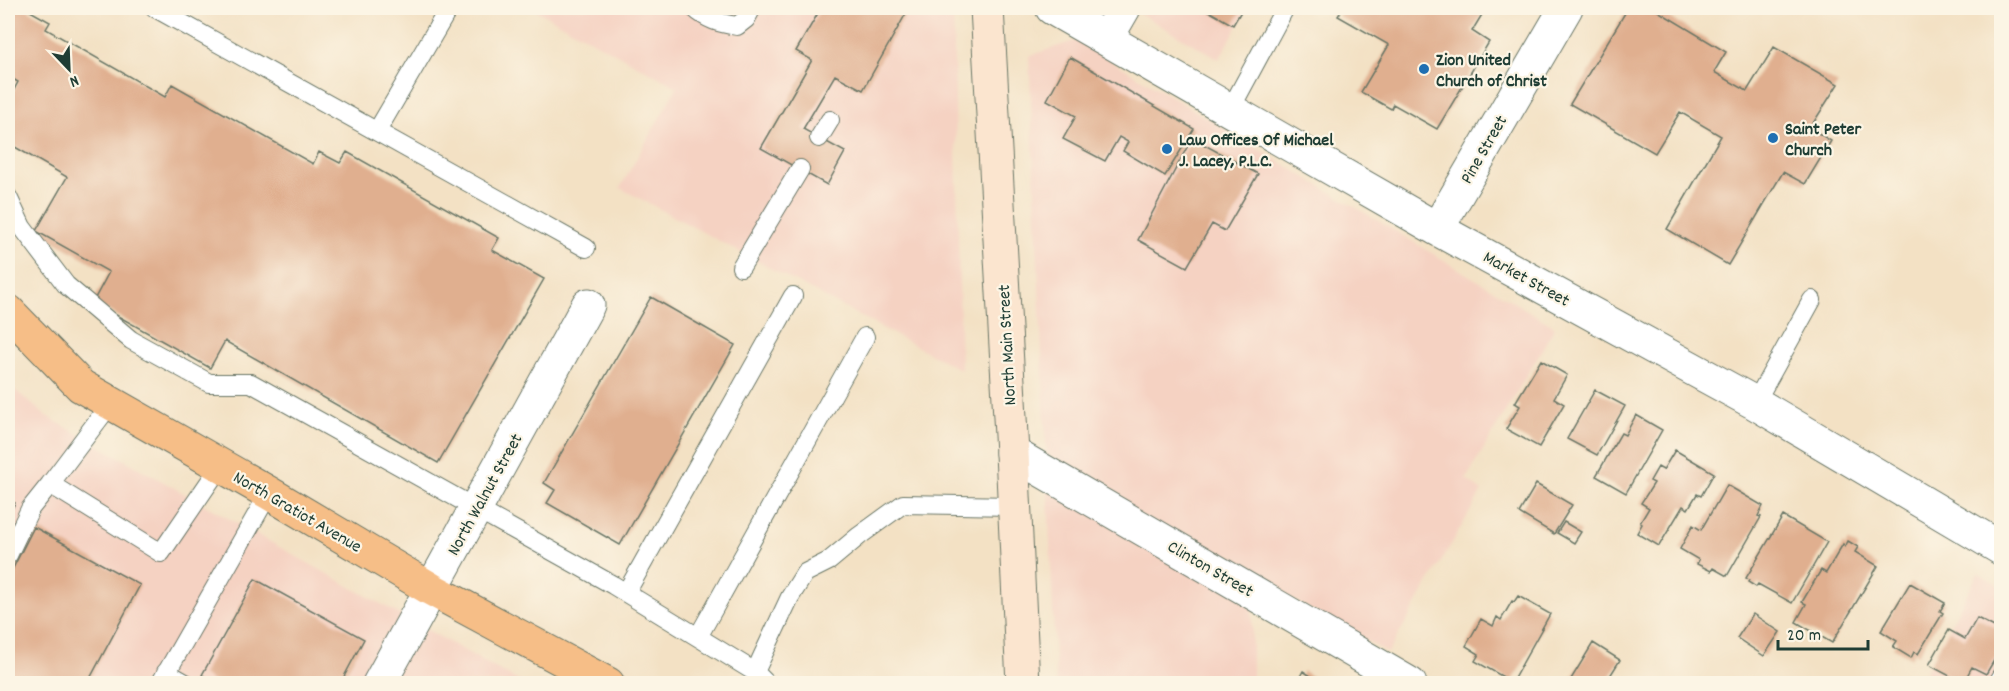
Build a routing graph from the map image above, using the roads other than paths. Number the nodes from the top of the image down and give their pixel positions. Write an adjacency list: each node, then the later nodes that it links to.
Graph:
1 (155, 8): 13 (lane)
2 (449, 8): 13 (lane)
3 (694, 8): 4 (lane)
4 (753, 8)
5 (987, 8): 27 (main road, North Main Street)
6 (1052, 8): 10 (street, Market Street)
7 (1124, 8): 10 (street)
8 (1285, 8): 11 (lane)
9 (1566, 8): 17 (street, Pine Street)
10 (1106, 39): 11 (street, Market Street)
11 (1230, 110): 17 (street, Market Street)
12 (830, 120): 14 (lane)
13 (377, 131): 18 (lane)
14 (819, 138)
15 (800, 169): 19 (lane)
16 (8, 197): 32 (lane)
17 (1437, 229): 26 (street, Market Street)
18 (586, 248)
19 (741, 267)
20 (793, 296): 36 (lane)
21 (1812, 300): 26 (lane)
22 (588, 305): 32 (street, North Walnut Street)
23 (8, 311): 25 (main road, North Gratiot Avenue)
24 (865, 337): 37 (lane)
25 (111, 403): 28 (main road, North Gratiot Avenue); 29 (lane)
26 (1755, 403): 33 (street, Market Street)
27 (1012, 453): 31 (main road, North Main Street); 45 (street, Clinton Street)
28 (221, 465): 29 (lane); 30 (main road, North Gratiot Avenue)
29 (50, 484): 34 (lane)
30 (269, 494): 35 (main road, North Gratiot Avenue); 39 (lane)
31 (1014, 506): 40 (lane); 44 (main road, North Main Street)
32 (476, 509): 35 (street, North Walnut Street); 36 (lane)
33 (2001, 549)
34 (8, 555)
35 (431, 589): 42 (street, North Walnut Street); 43 (main road, North Gratiot Avenue)
36 (626, 593): 37 (lane)
37 (698, 637): 40 (lane)
38 (2001, 676): 46 (lane)
39 (163, 678): 41 (lane)
40 (761, 678)
41 (188, 684)
42 (379, 684)
43 (608, 684)
44 (1023, 684)
45 (1410, 684)
46 (1997, 684)

